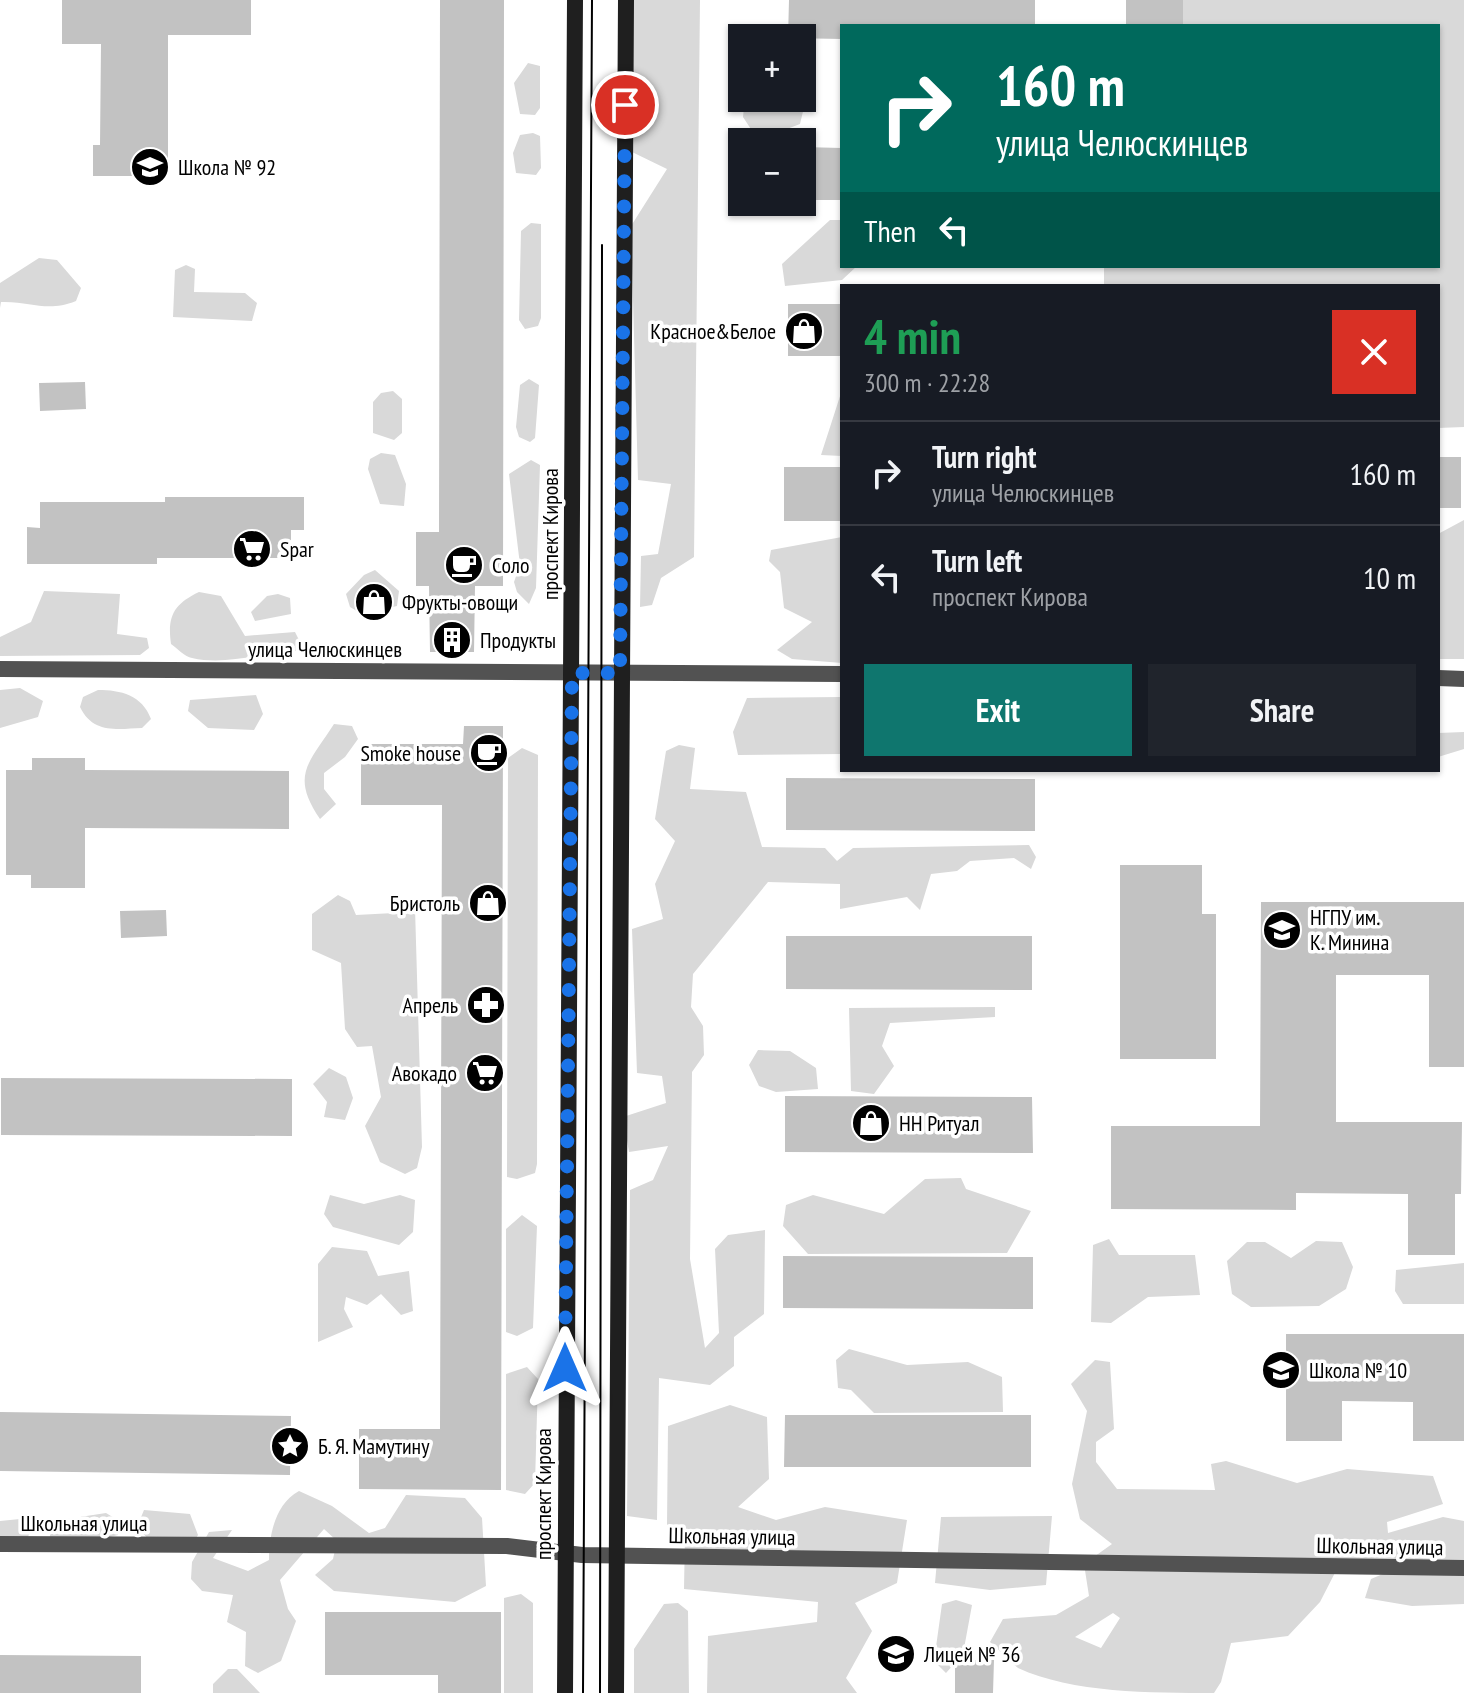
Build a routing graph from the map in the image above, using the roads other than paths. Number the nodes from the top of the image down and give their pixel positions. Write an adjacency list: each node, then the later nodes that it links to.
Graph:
1 (575, 0): 4 (street, проспект Кирова)
2 (626, 0): 5 (street)
3 (0, 669): 4 (street, улица Челюскинцев)
4 (572, 673): 5 (street, улица Челюскинцев); 10 (street, проспект Кирова)
5 (620, 673): 6 (street, улица Челюскинцев); 11 (street)
6 (840, 674)
7 (1440, 678): 8 (street)
8 (1464, 679)
9 (0, 1544): 10 (street, Школьная улица)
10 (565, 1553): 11 (street, Школьная улица); 13 (street, проспект Кирова)
11 (616, 1556): 12 (street, Школьная улица); 14 (street)
12 (1464, 1568)
13 (565, 1693)
14 (616, 1693)

